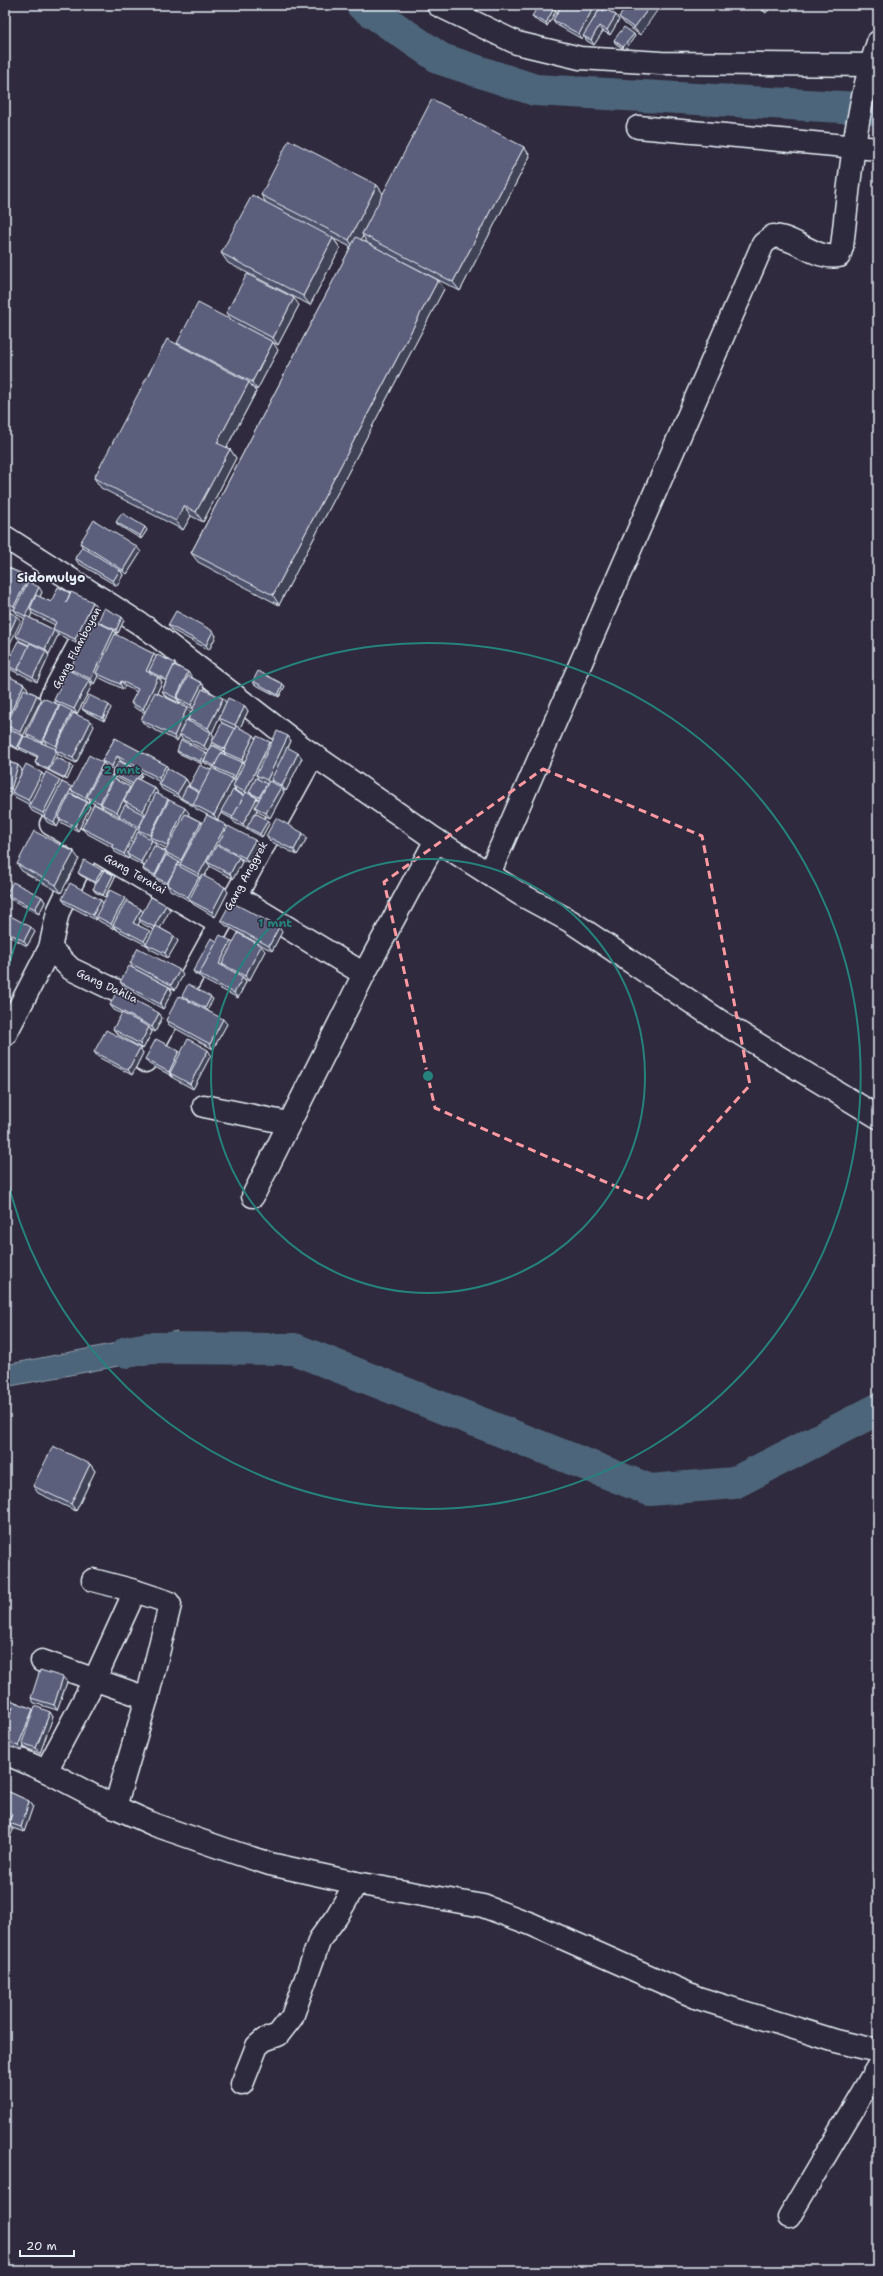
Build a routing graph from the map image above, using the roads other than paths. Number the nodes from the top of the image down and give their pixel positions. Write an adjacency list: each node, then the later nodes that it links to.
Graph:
1 (438, 5): 3 (street)
2 (878, 42): 3 (street)
3 (874, 65): 5 (street)
4 (638, 127): 5 (street)
5 (854, 139): 6 (street); 16 (street)
6 (878, 149)
7 (5, 537): 8 (street)
8 (103, 600): 9 (street, Gang Flamboyan); 10 (street)
9 (51, 697)
10 (313, 754): 13 (street); 14 (street, Gang Anggrek)
11 (142, 780): 14 (street)
12 (51, 824): 15 (street, Gang Teratai)
13 (436, 840): 16 (street); 20 (street)
14 (265, 843): 17 (street, Gang Anggrek)
15 (89, 847): 18 (street, Gang Teratai); 19 (street)
16 (489, 874): 25 (street)
17 (235, 896): 18 (street, Gang Anggrek); 20 (street)
18 (220, 924): 21 (street, Gang Anggrek)
19 (50, 948): 21 (street, Gang Dahlia); 22 (street)
20 (364, 974): 26 (street)
21 (169, 1016): 23 (street, Gang Anggrek)
22 (5, 1035)
23 (145, 1061)
24 (204, 1106): 26 (street)
25 (878, 1116)
26 (288, 1123): 27 (street)
27 (253, 1196)
28 (94, 1580): 29 (street)
29 (135, 1591): 31 (street); 32 (street)
30 (42, 1661): 31 (street)
31 (95, 1679): 32 (street); 34 (street)
32 (147, 1698): 35 (street)
33 (5, 1754): 34 (street)
34 (46, 1772): 35 (street)
35 (115, 1807): 36 (street)
36 (356, 1883): 37 (street); 39 (street)
37 (878, 2051)
38 (878, 2066): 40 (street)
39 (242, 2084)
40 (789, 2217)

